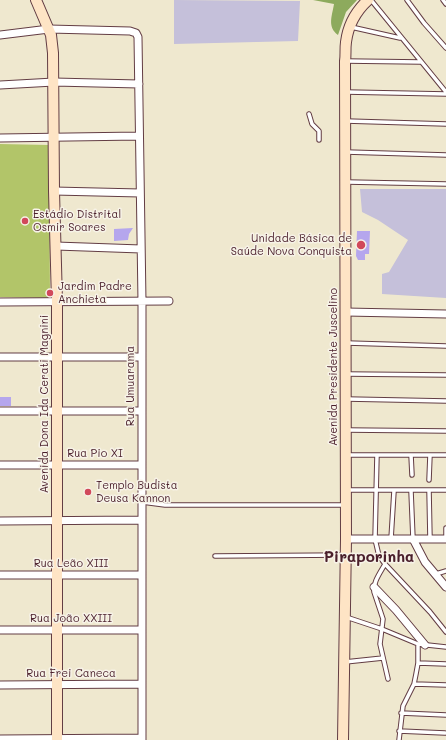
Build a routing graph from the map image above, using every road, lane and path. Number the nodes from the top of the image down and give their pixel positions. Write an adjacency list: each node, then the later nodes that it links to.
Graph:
1 (36, 0): 8 (street, Avenida Dona Ida Cerati Magnini)
2 (368, 0): 7 (street, Avenida Presidente Juscelino)
3 (371, 0): 10 (lane)
4 (407, 0): 11 (lane)
5 (443, 0): 6 (lane)
6 (446, 4)
7 (350, 26): 10 (lane); 12 (street, Avenida Presidente Juscelino)
8 (48, 29): 9 (street); 14 (street, Avenida Dona Ida Cerati Magnini); 15 (street, Rua Umuarama)
9 (0, 35)
10 (400, 38): 13 (lane)
11 (446, 48)
12 (345, 61): 13 (lane); 17 (street, Avenida Presidente Juscelino)
13 (421, 62): 18 (lane)
14 (54, 82): 15 (street); 16 (street); 23 (street, Avenida Dona Ida Cerati Magnini)
15 (139, 84): 22 (street, Rua Umuarama)
16 (0, 85)
17 (345, 92): 18 (lane); 20 (street, Avenida Presidente Juscelino)
18 (446, 93)
19 (309, 114): 25 (lane)
20 (345, 121): 21 (lane); 26 (street, Avenida Presidente Juscelino)
21 (446, 124)
22 (139, 136): 23 (street); 31 (street, Rua Umuarama)
23 (55, 137): 24 (street); 30 (street, Avenida Dona Ida Cerati Magnini)
24 (0, 138)
25 (319, 140)
26 (345, 152): 27 (lane); 28 (street, Avenida Presidente Juscelino)
27 (446, 155)
28 (346, 182): 29 (lane); 38 (street, Avenida Presidente Juscelino)
29 (446, 184)
30 (54, 191): 31 (street); 32 (street, Avenida Dona Ida Cerati Magnini)
31 (140, 194): 33 (street, Rua Umuarama)
32 (56, 246): 33 (street); 36 (street, Avenida Dona Ida Cerati Magnini)
33 (141, 250): 37 (street, Rua Umuarama)
34 (169, 301): 37 (street)
35 (0, 302): 36 (street)
36 (57, 302): 37 (street); 44 (street, Avenida Dona Ida Cerati Magnini)
37 (142, 302): 42 (street, Rua Umuarama)
38 (346, 312): 39 (street); 40 (street, Avenida Presidente Juscelino)
39 (446, 314)
40 (346, 343): 41 (lane); 45 (street, Avenida Presidente Juscelino)
41 (446, 346)
42 (142, 356): 44 (street); 51 (street, Rua Umuarama)
43 (0, 357): 44 (street)
44 (57, 357): 50 (street, Avenida Dona Ida Cerati Magnini)
45 (346, 374): 46 (lane); 47 (street, Avenida Presidente Juscelino)
46 (446, 375)
47 (346, 399): 48 (lane); 52 (street, Avenida Presidente Juscelino)
48 (446, 401)
49 (0, 411): 50 (street)
50 (57, 411): 51 (street); 60 (street, Avenida Dona Ida Cerati Magnini)
51 (142, 411): 61 (street, Rua Umuarama)
52 (346, 430): 53 (lane); 54 (street, Avenida Presidente Juscelino)
53 (446, 431)
54 (345, 455): 55 (lane); 64 (street, Avenida Presidente Juscelino)
55 (377, 455): 56 (lane); 65 (lane)
56 (411, 455): 57 (lane); 62 (lane)
57 (430, 455): 58 (lane); 63 (lane)
58 (446, 455)
59 (0, 465): 60 (street, Rua Pio XI)
60 (57, 465): 61 (street, Rua Pio XI); 72 (street, Avenida Dona Ida Cerati Magnini)
61 (142, 465): 70 (street, Rua Umuarama)
62 (412, 475)
63 (429, 480)
64 (346, 490): 65 (lane); 71 (street, Avenida Presidente Juscelino)
65 (376, 490): 69 (lane); 77 (lane)
66 (411, 490): 67 (lane); 69 (lane); 79 (lane)
67 (429, 490): 68 (lane); 80 (lane)
68 (446, 490)
69 (394, 491): 78 (lane)
70 (142, 502): 71 (lane); 73 (street, Rua Umuarama)
71 (346, 505): 76 (street, Avenida Presidente Juscelino)
72 (57, 520): 73 (street); 74 (street); 88 (street, Avenida Dona Ida Cerati Magnini)
73 (142, 520): 89 (street, Rua Umuarama)
74 (0, 521)
75 (446, 528): 81 (lane)
76 (346, 539): 77 (street); 82 (street, Avenida Presidente Juscelino)
77 (375, 539): 78 (street); 84 (lane)
78 (391, 539): 79 (street)
79 (412, 539): 80 (street); 86 (street)
80 (430, 539): 81 (street)
81 (446, 539)
82 (346, 555): 83 (lane); 92 (street, Avenida Presidente Juscelino)
83 (215, 556)
84 (385, 564): 90 (lane); 97 (lane)
85 (446, 571): 86 (lane)
86 (435, 574): 91 (street)
87 (0, 575): 88 (street, Rua Leão XIII)
88 (57, 575): 89 (street, Rua Leão XIII); 95 (street, Avenida Dona Ida Cerati Magnini)
89 (142, 575): 96 (street, Rua Umuarama)
90 (374, 587): 93 (lane); 99 (street)
91 (446, 587)
92 (345, 617): 93 (lane); 102 (street, Avenida Presidente Juscelino)
93 (382, 629): 98 (lane); 101 (lane)
94 (0, 630): 95 (street, Rua João XXIII)
95 (57, 630): 96 (street, Rua João XXIII); 109 (street, Avenida Dona Ida Cerati Magnini)
96 (142, 630): 106 (street, Rua Umuarama)
97 (446, 632)
98 (418, 644): 99 (lane); 103 (lane)
99 (426, 645): 100 (lane)
100 (446, 647)
101 (383, 658): 102 (lane); 105 (lane)
102 (344, 662): 118 (street, Avenida Presidente Juscelino)
103 (418, 663): 104 (lane); 107 (lane)
104 (446, 664)
105 (388, 679)
106 (142, 684): 109 (street, Rua Frei Caneca); 117 (street, Rua Umuarama)
107 (414, 684): 110 (lane); 111 (lane)
108 (0, 685): 109 (street, Rua Frei Caneca)
109 (57, 685): 116 (street, Avenida Dona Ida Cerati Magnini)
110 (446, 685)
111 (401, 713): 112 (lane); 113 (lane)
112 (446, 715)
113 (400, 731): 114 (lane); 119 (lane)
114 (445, 733)
115 (0, 739): 116 (street)
116 (57, 739): 117 (street)
117 (142, 739)
118 (343, 740)
119 (399, 740)

